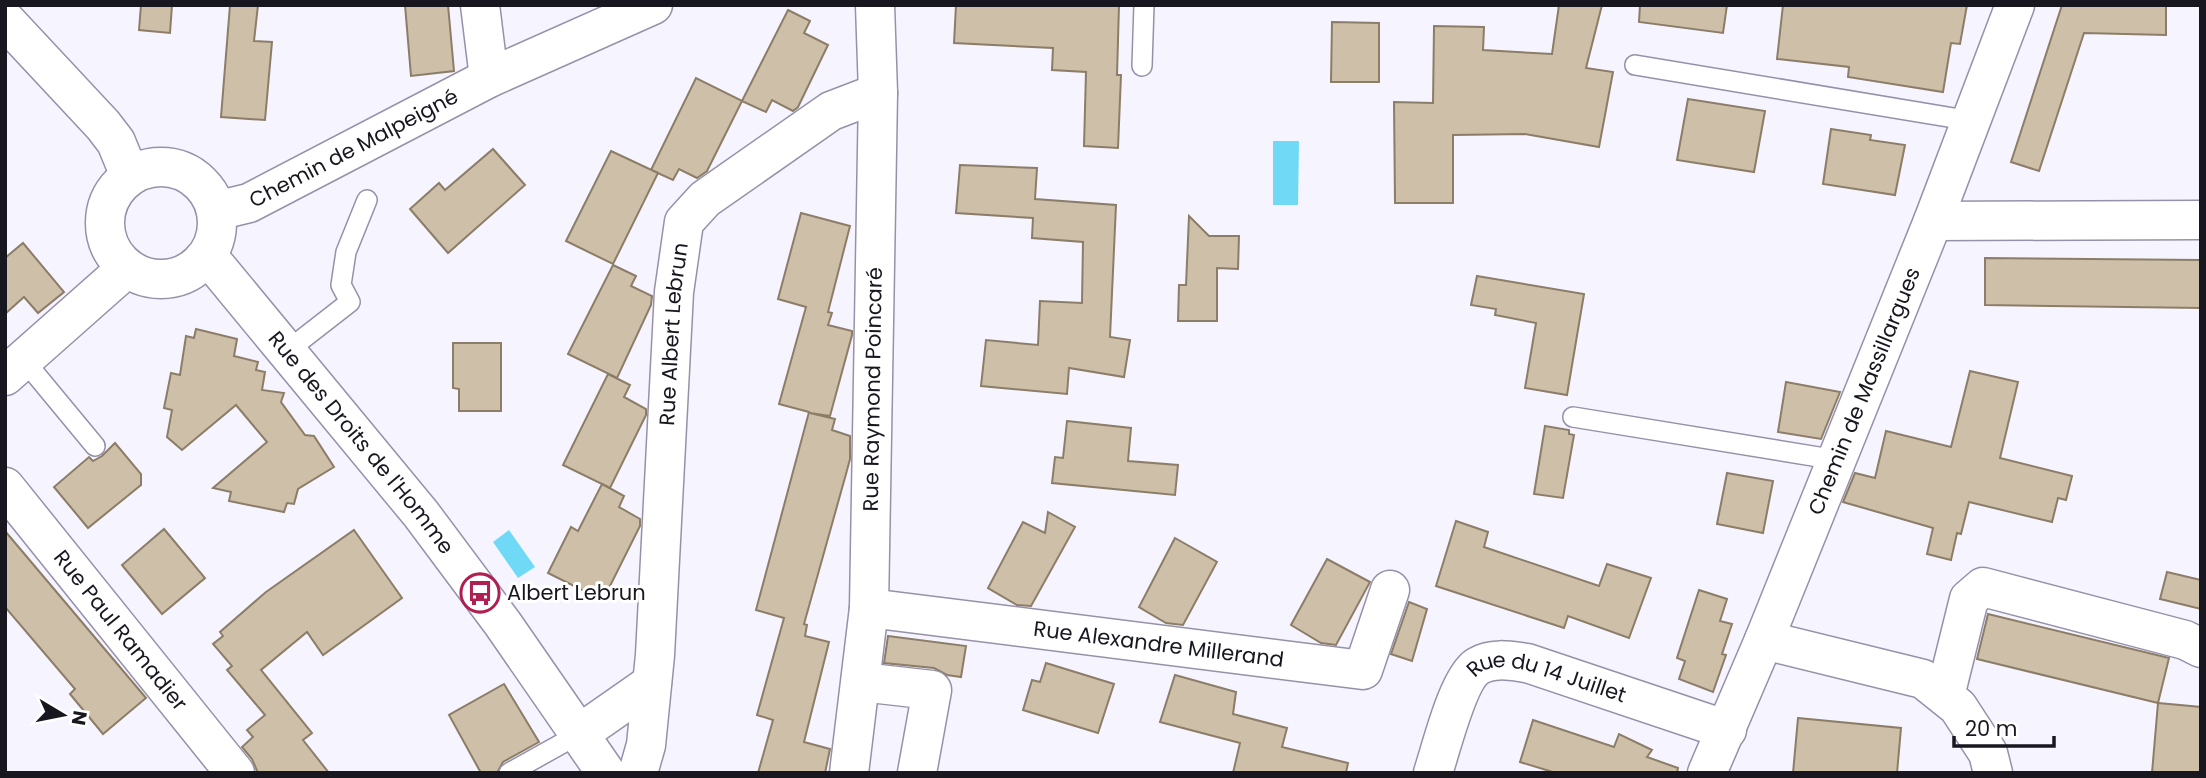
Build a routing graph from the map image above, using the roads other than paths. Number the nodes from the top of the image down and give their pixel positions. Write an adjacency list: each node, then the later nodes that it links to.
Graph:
1 (480, 5): 9 (street)
2 (653, 5): 9 (street, Chemin de Malpeigné)
3 (876, 5): 10 (street, Rue Raymond Poincaré)
4 (1144, 5): 8 (lane)
5 (2015, 5): 11 (street, Chemin de Massillargues)
6 (5, 20): 12 (street)
7 (1636, 65): 11 (lane)
8 (1142, 66)
9 (489, 78): 14 (street, Chemin de Malpeigné)
10 (878, 93): 26 (street, Rue Raymond Poincaré); 30 (street, Rue Albert Lebrun)
11 (1972, 121): 15 (street, Chemin de Massillargues)
12 (130, 176): 14 (street); 18 (street)
13 (368, 200): 19 (lane)
14 (216, 211): 17 (street)
15 (1933, 220): 16 (street); 23 (street, Chemin de Massillargues)
16 (2201, 220)
17 (203, 260): 18 (street); 19 (street, Rue des Droits de l'Homme)
18 (127, 268): 20 (street)
19 (286, 351): 33 (street, Rue des Droits de l'Homme)
20 (14, 368): 22 (lane)
21 (1573, 417): 23 (lane)
22 (95, 446)
23 (1837, 460): 27 (street, Chemin de Massillargues)
24 (5, 487): 34 (street, Rue Paul Ramadier)
25 (1390, 590): 26 (street, Rue Alexandre Millerand)
26 (869, 608): 29 (street, Rue Raymond Poincaré)
27 (1764, 640): 31 (street); 32 (street, Chemin de Massillargues)
28 (2201, 648): 31 (street)
29 (861, 682): 38 (street, Rue Raymond Poincaré); 39 (street)
30 (652, 683): 33 (street); 37 (street, Rue Albert Lebrun)
31 (1944, 696): 42 (street)
32 (1727, 730): 40 (street, Rue du 14 Juillet); 41 (street, Chemin de Massillargues)
33 (579, 734): 35 (lane); 36 (street, Rue des Droits de l'Homme)
34 (235, 773)
35 (509, 773)
36 (606, 773)
37 (638, 773)
38 (849, 773)
39 (917, 773)
40 (1433, 773)
41 (1707, 773)
42 (1993, 773)

